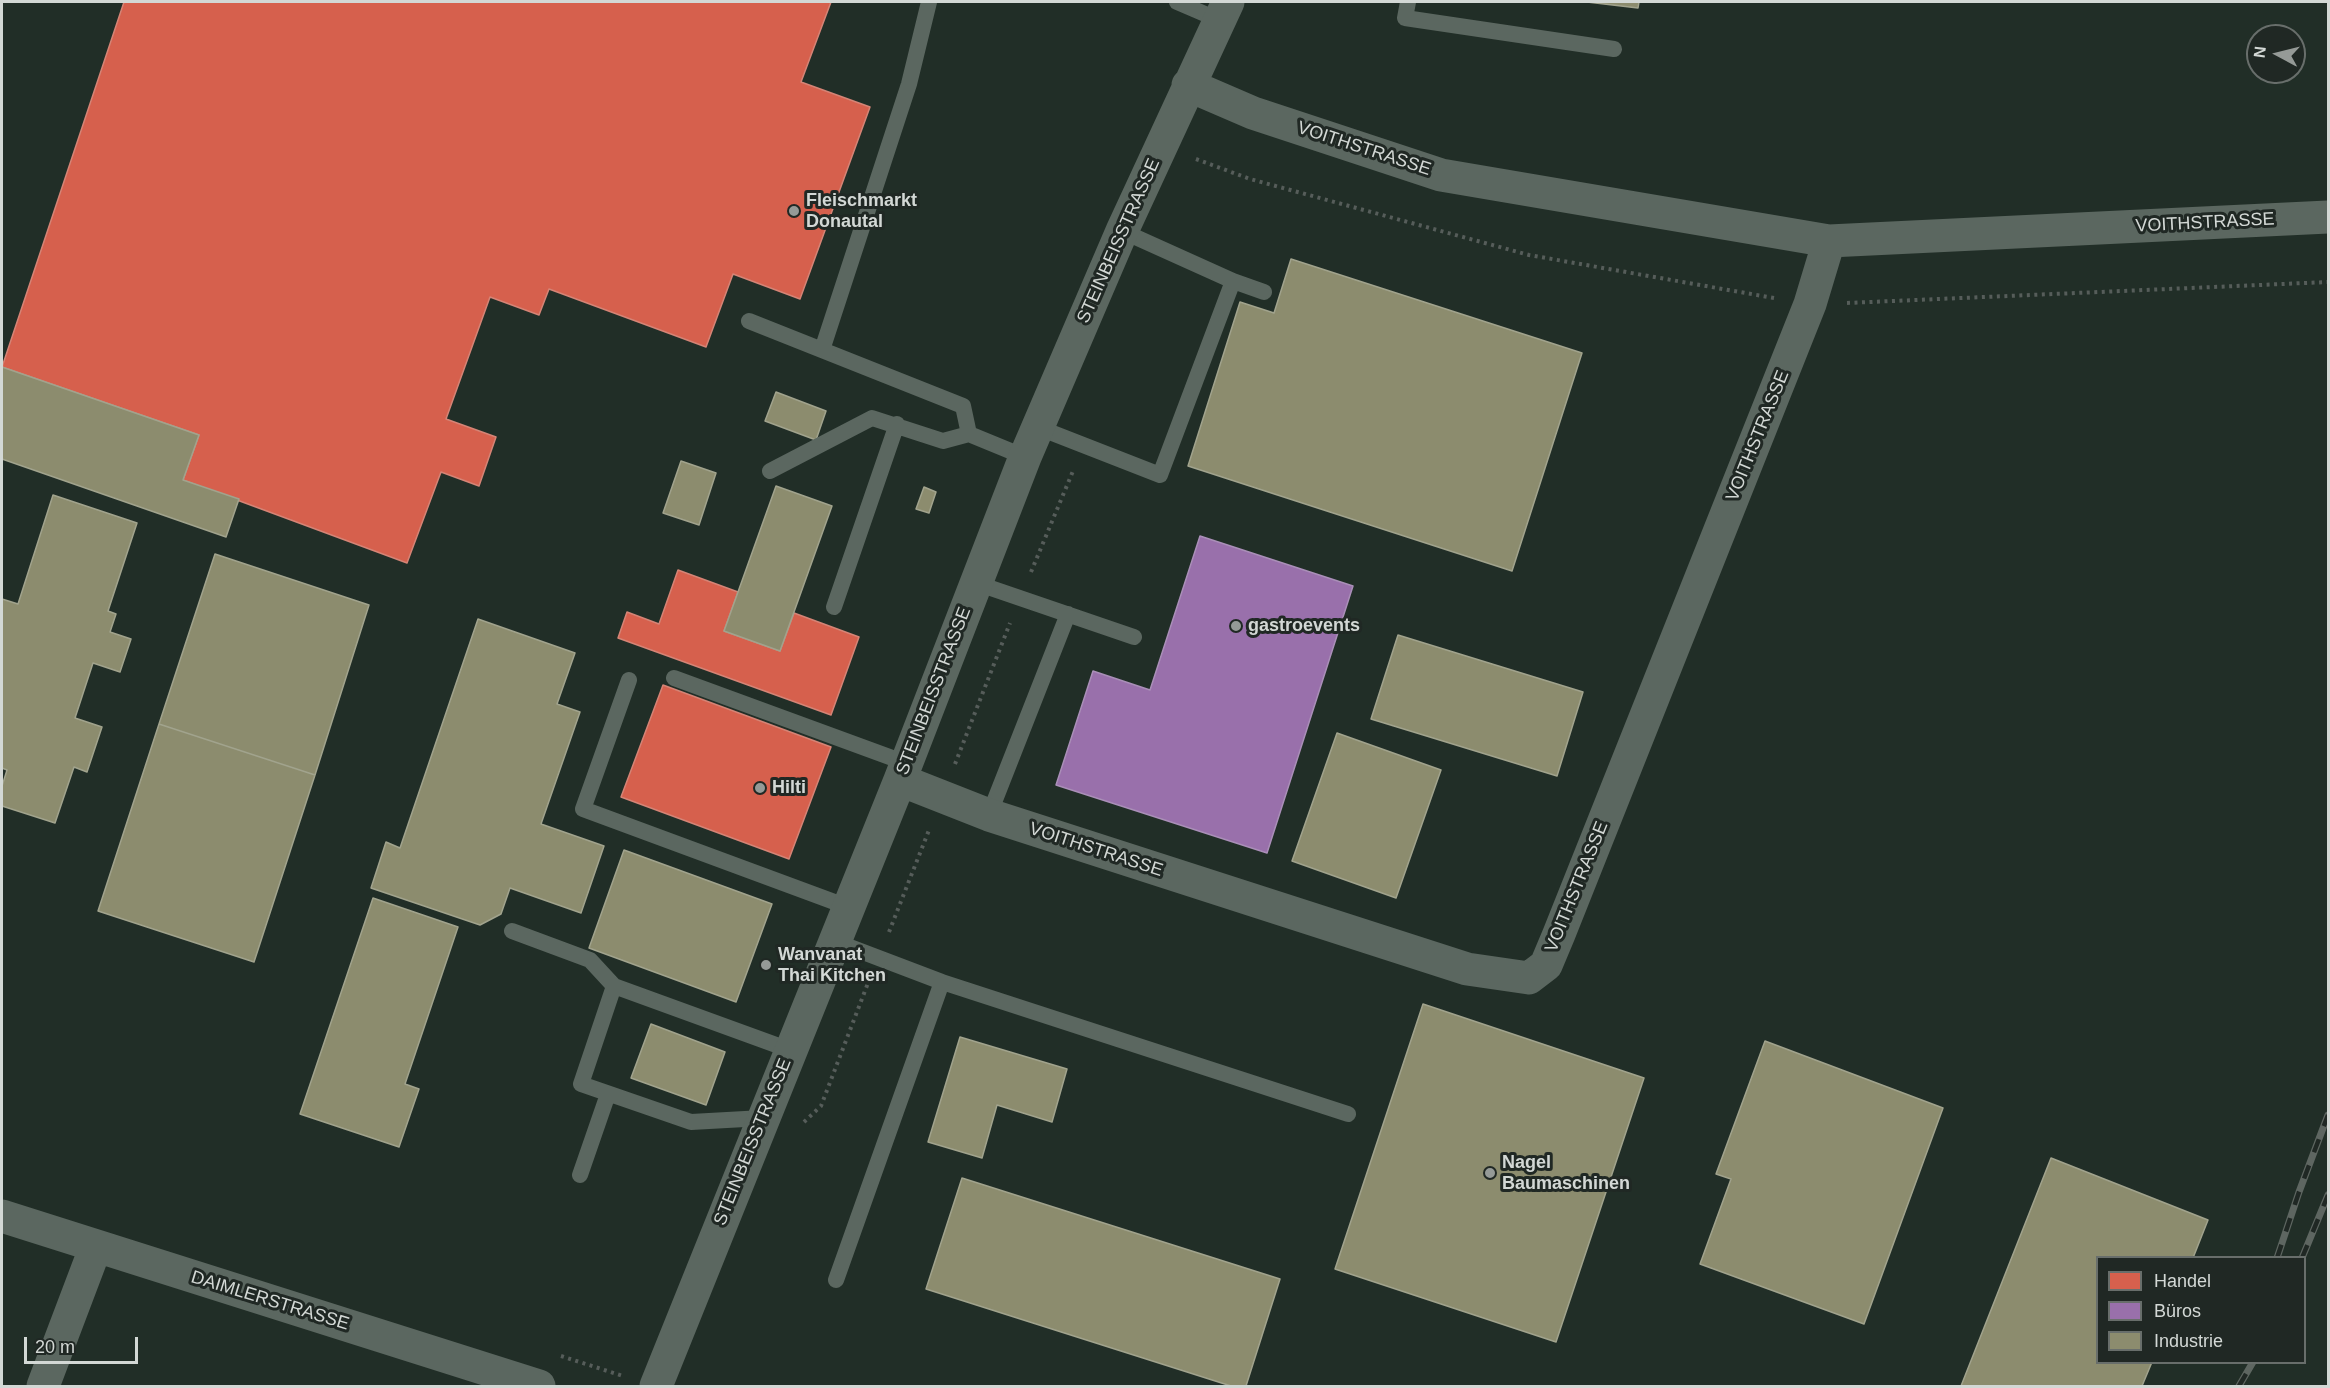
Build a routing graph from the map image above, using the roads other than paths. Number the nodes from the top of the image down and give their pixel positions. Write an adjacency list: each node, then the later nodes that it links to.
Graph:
1 (929, 2): 13 (lane)
2 (1177, 2): 4 (lane)
3 (1408, 2): 5 (lane)
4 (1223, 11): 6 (street, STEINBEISSTRASSE)
5 (1614, 49)
6 (1188, 85): 8 (street, STEINBEISSTRASSE); 9 (street, VOITHSTRASSE)
7 (2328, 217): 9 (street, VOITHSTRASSE)
8 (1122, 231): 10 (lane); 15 (street, STEINBEISSTRASSE)
9 (1829, 241): 26 (street, VOITHSTRASSE)
10 (1233, 281): 11 (lane); 15 (lane)
11 (1264, 292)
12 (749, 321): 13 (lane)
13 (822, 350): 16 (lane)
14 (897, 424): 16 (lane); 18 (lane); 20 (lane)
15 (1037, 427): 17 (street, STEINBEISSTRASSE)
16 (969, 434): 17 (lane)
17 (1025, 457): 19 (street, STEINBEISSTRASSE)
18 (770, 471)
19 (976, 583): 21 (lane); 25 (street, STEINBEISSTRASSE)
20 (834, 607)
21 (1068, 614): 22 (lane); 26 (lane)
22 (1134, 637)
23 (674, 678): 25 (lane)
24 (629, 680): 27 (lane)
25 (903, 771): 26 (street, VOITHSTRASSE); 27 (street, STEINBEISSTRASSE)
26 (989, 815)
27 (848, 906): 29 (street, STEINBEISSTRASSE)
28 (512, 931): 31 (lane)
29 (834, 941): 30 (lane); 32 (street, STEINBEISSTRASSE)
30 (942, 982): 34 (lane); 39 (lane)
31 (614, 986): 32 (lane); 33 (lane)
32 (790, 1050): 35 (street, STEINBEISSTRASSE)
33 (608, 1094): 35 (lane); 36 (lane)
34 (1348, 1114)
35 (763, 1118): 40 (street, STEINBEISSTRASSE)
36 (579, 1175)
37 (2, 1216): 38 (street, DAIMLERSTRASSE)
38 (96, 1246): 41 (street); 42 (street, DAIMLERSTRASSE)
39 (836, 1280)
40 (660, 1376)
41 (43, 1386)
42 (539, 1386)

